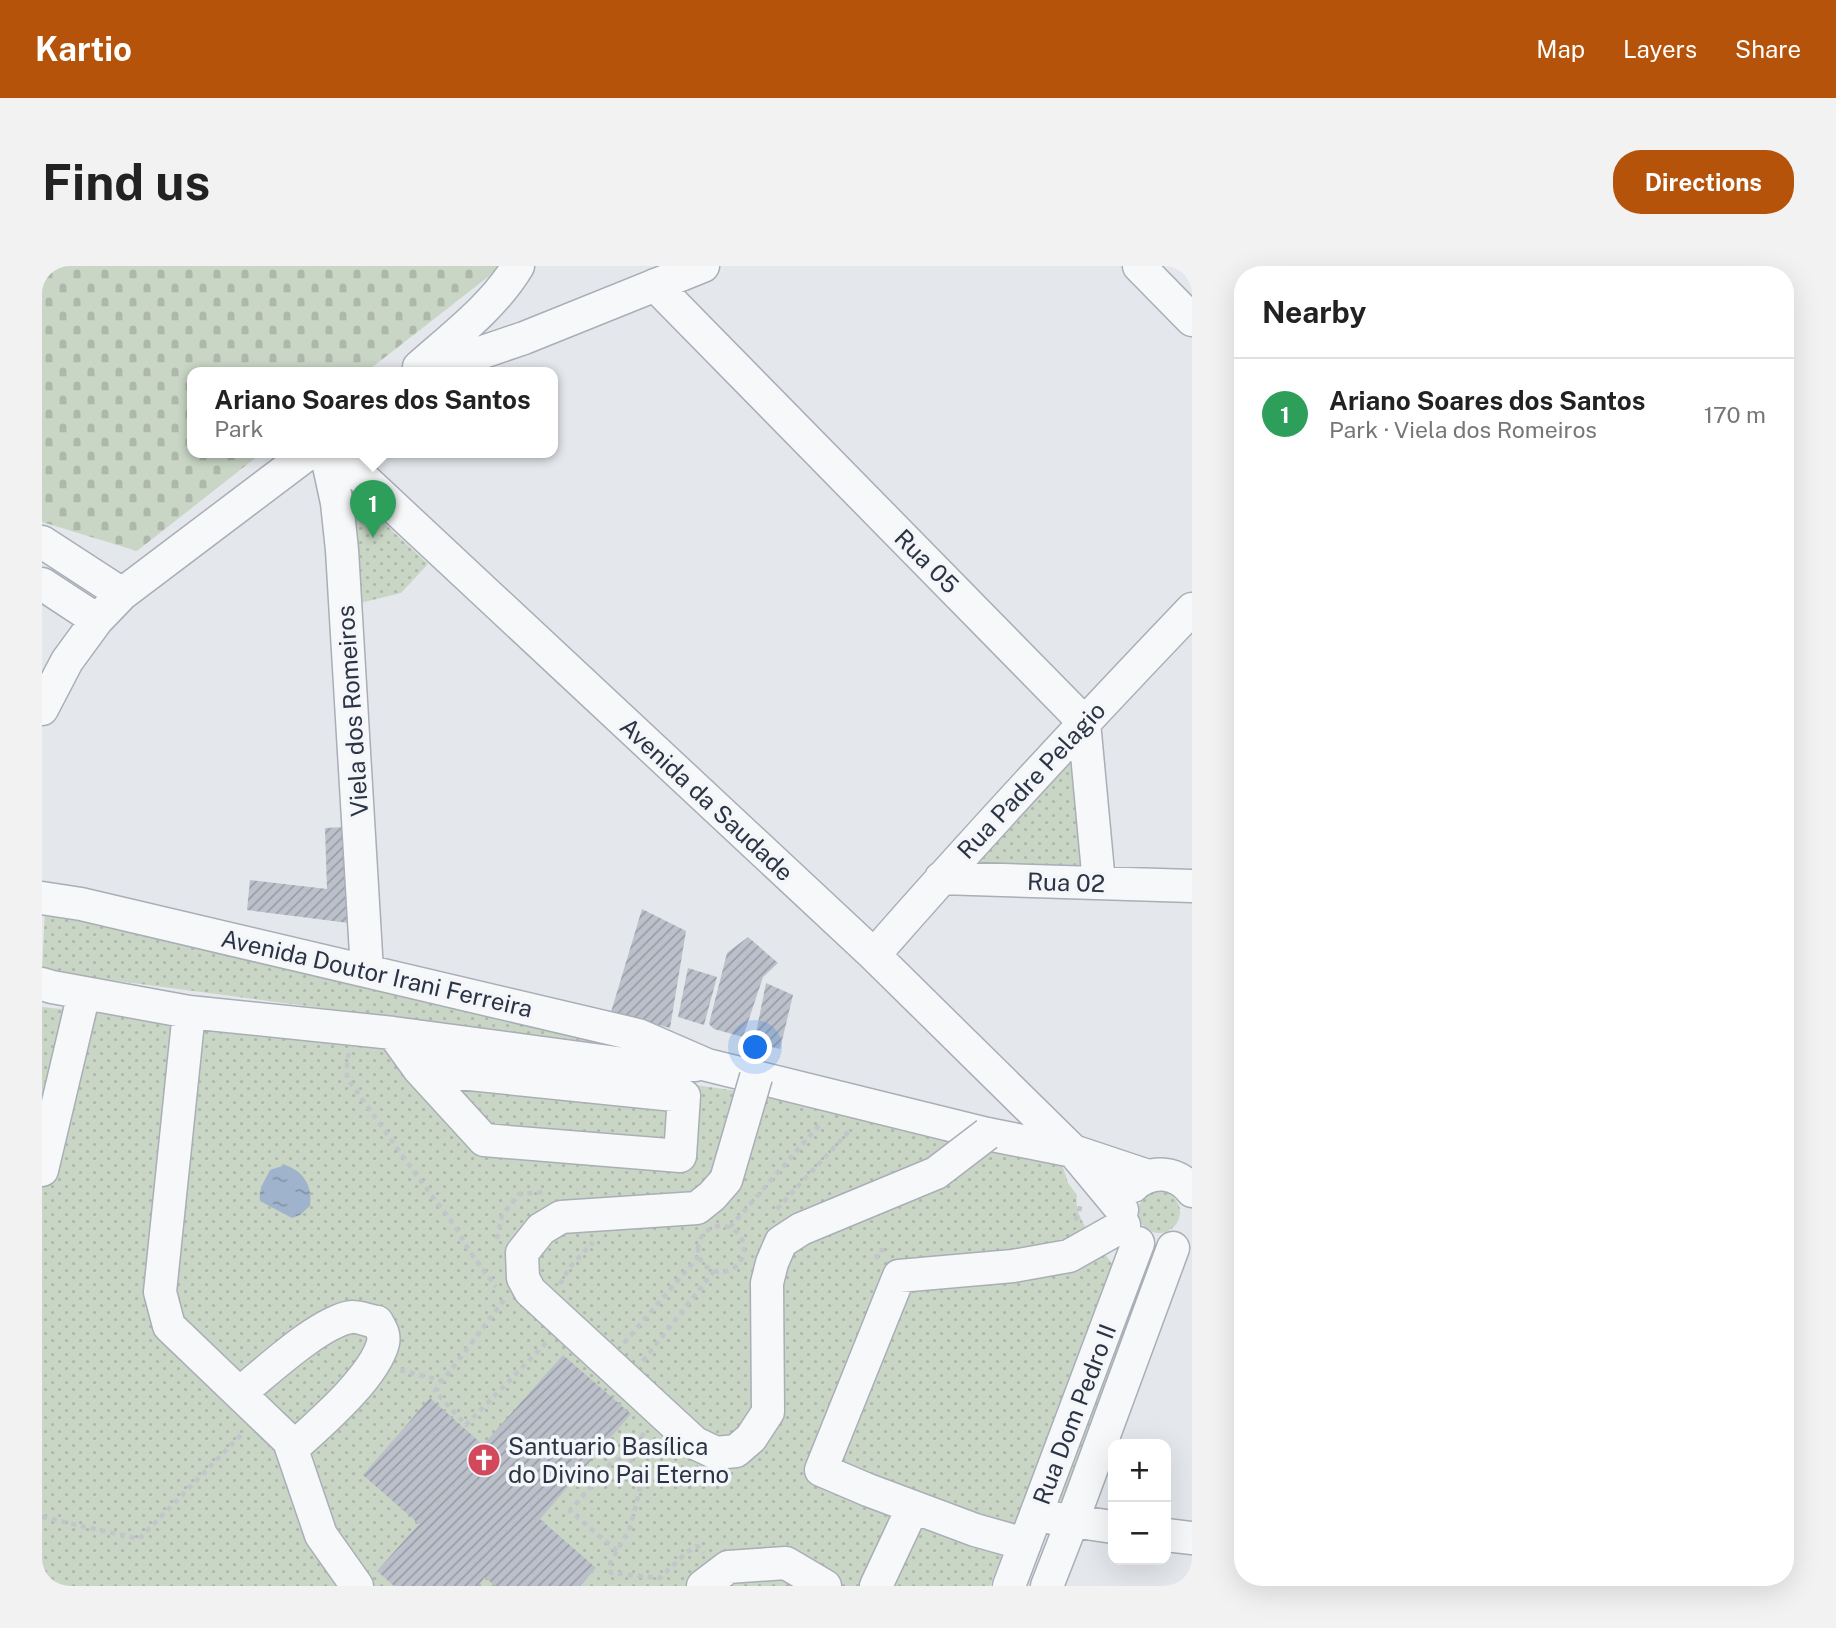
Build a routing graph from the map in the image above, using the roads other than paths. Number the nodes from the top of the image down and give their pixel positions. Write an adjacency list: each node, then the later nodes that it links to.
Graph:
1 (518, 266): 6 (street)
2 (703, 266): 4 (street)
3 (1139, 266): 5 (street)
4 (655, 285): 7 (street); 19 (street, Rua 05)
5 (1192, 320)
6 (470, 321): 7 (street); 8 (street)
7 (524, 338): 9 (street)
8 (419, 367)
9 (439, 367)
10 (302, 458): 15 (street)
11 (328, 458): 25 (street, Viela dos Romeiros)
12 (341, 458): 24 (street, Avenida da Saudade)
13 (42, 542): 15 (street)
14 (42, 584): 17 (street)
15 (122, 594): 17 (street)
16 (1192, 609): 19 (street, Rua Padre Pelagio)
17 (97, 620): 18 (street)
18 (42, 709)
19 (1084, 722): 20 (street, Rua Padre Pelagio); 21 (street)
20 (941, 878): 21 (street, Rua 02); 24 (street, Rua Padre Pelagio)
21 (1099, 883): 22 (street, Rua 02)
22 (1192, 887)
23 (42, 898): 25 (street, Avenida Doutor Irani Ferreira)
24 (874, 955): 34 (street, Avenida da Saudade)
25 (367, 971): 30 (street, Avenida Doutor Irani Ferreira)
26 (42, 984): 27 (street, Avenida Doutor Irani Ferreira)
27 (84, 993): 28 (street, Avenida Doutor Irani Ferreira); 35 (street)
28 (189, 1012): 29 (street, Avenida Doutor Irani Ferreira); 40 (street)
29 (393, 1033): 30 (street, Avenida Doutor Irani Ferreira); 31 (street)
30 (707, 1065): 32 (street, Avenida Doutor Irani Ferreira)
31 (419, 1069): 31 (street)
32 (756, 1077): 33 (street, Avenida Doutor Irani Ferreira); 33 (street, bridge)
33 (987, 1134): 34 (street, Avenida Doutor Irani Ferreira)
34 (1073, 1152): 36 (street, Avenida Doutor Irani Ferreira); 38 (street)
35 (42, 1170)
36 (1148, 1176): 37 (street, Avenida Doutor Irani Ferreira); 38 (street, Rua Dom Pedro II)
37 (1192, 1191)
38 (1128, 1226): 39 (street); 42 (street); 45 (street, Rua Dom Pedro II)
39 (1186, 1239): 43 (street, Rua Dom Pedro II)
40 (240, 1394): 41 (street); 41 (street)
41 (292, 1449): 48 (street)
42 (913, 1507): 45 (street); 51 (street)
43 (1072, 1522): 44 (street); 45 (street); 53 (street, Rua Dom Pedro II)
44 (1108, 1526)
45 (1031, 1530): 52 (street, Rua Dom Pedro II)
46 (1171, 1536): 47 (street)
47 (1192, 1538)
48 (357, 1586)
49 (703, 1586): 50 (street)
50 (825, 1586)
51 (876, 1586)
52 (1009, 1586)
53 (1047, 1586)

